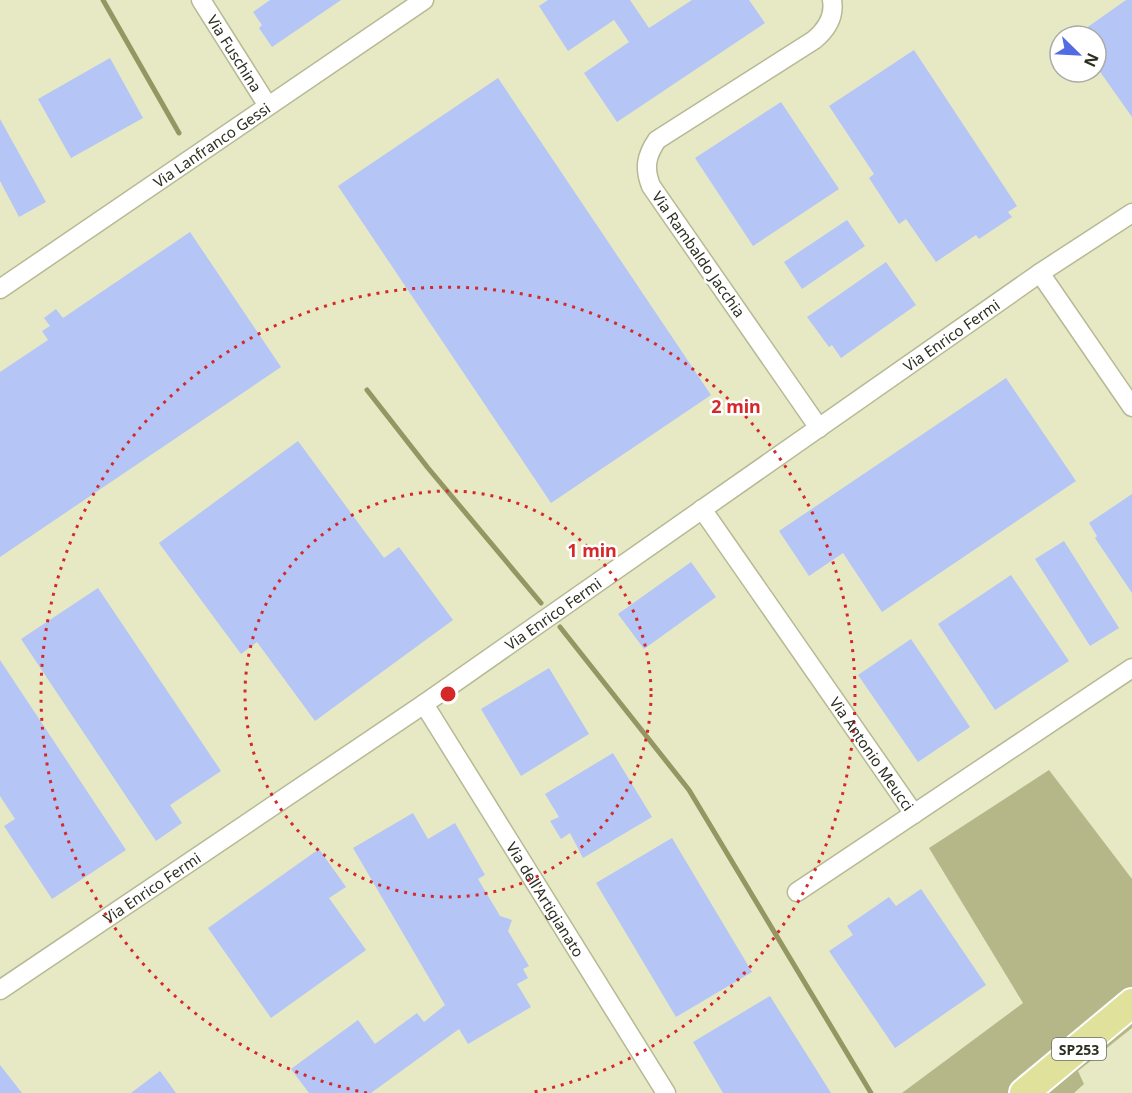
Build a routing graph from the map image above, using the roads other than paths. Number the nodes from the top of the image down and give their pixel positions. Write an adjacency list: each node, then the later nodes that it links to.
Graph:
1 (201, 0): 4 (street, Via Fuschina)
2 (424, 0): 4 (street, Via Lanfranco Gessi)
3 (832, 0): 9 (street, Via Rambaldo Jacchia)
4 (268, 106): 7 (street, Via Lanfranco Gessi)
5 (1132, 213): 6 (street, Via Enrico Fermi)
6 (1040, 273): 8 (street); 9 (street, Via Enrico Fermi)
7 (0, 289)
8 (1132, 407)
9 (819, 428): 10 (street, Via Enrico Fermi)
10 (702, 509): 12 (street, Via Enrico Fermi); 13 (street, Via Antonio Meucci)
11 (1132, 668): 13 (street, Via Antonio Meucci)
12 (424, 704): 15 (street, Via Enrico Fermi); 17 (street, Via dell'Artigianato)
13 (914, 814): 14 (street)
14 (797, 892)
15 (0, 990)
16 (1132, 1003): 18 (main road, SP253)
17 (666, 1093)
18 (1024, 1093)

